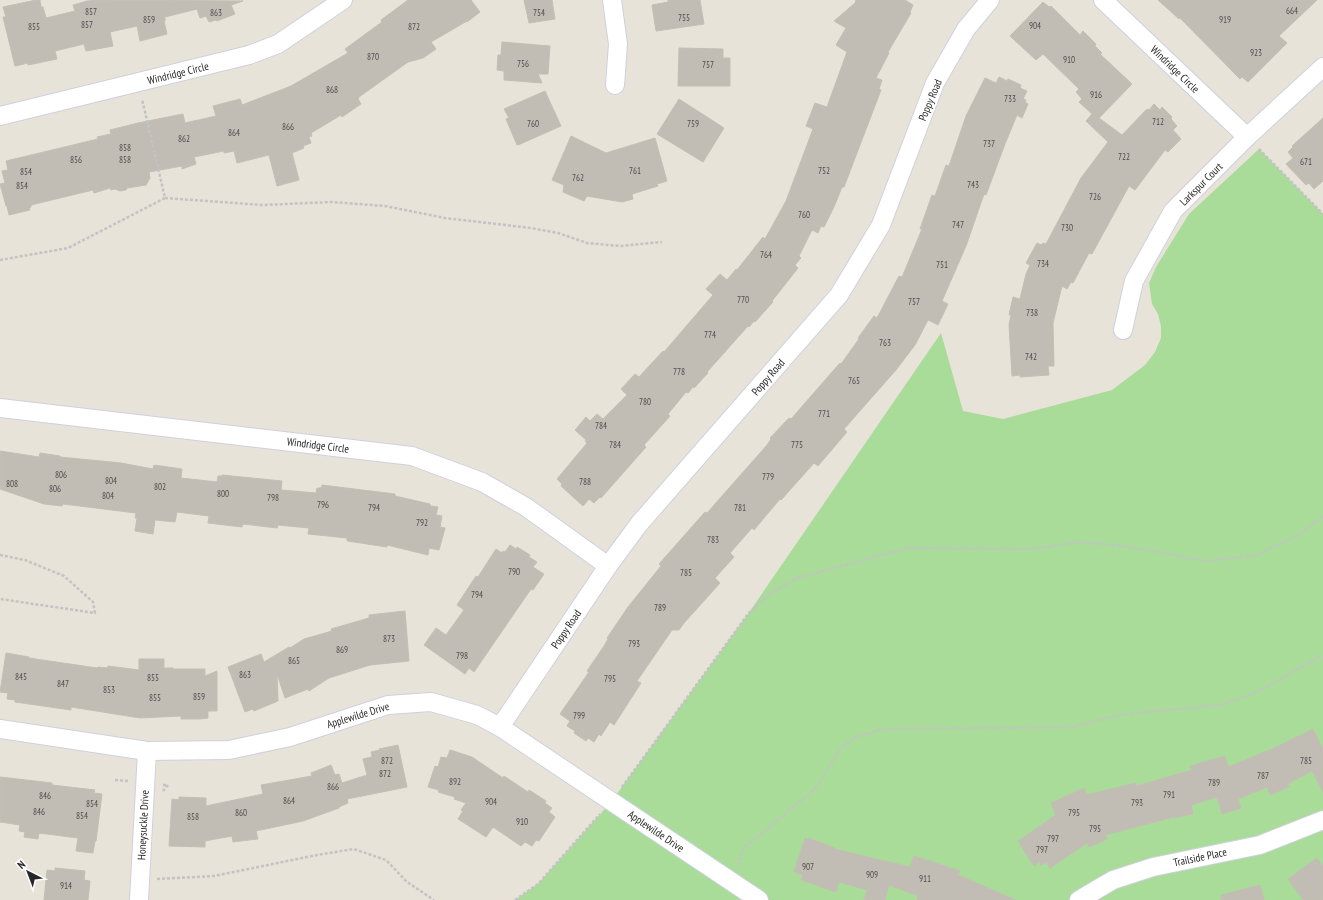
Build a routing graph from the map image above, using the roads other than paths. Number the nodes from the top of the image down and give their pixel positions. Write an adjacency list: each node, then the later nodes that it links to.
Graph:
1 (343, 0): 7 (street, Windridge Circle)
2 (612, 0): 6 (street)
3 (990, 0): 11 (street, Poppy Road)
4 (1103, 0): 8 (street, Windridge Circle)
5 (1323, 67): 8 (street, Larkspur Court)
6 (615, 85)
7 (0, 116)
8 (1253, 143): 9 (street, Larkspur Court)
9 (1123, 330)
10 (0, 408): 11 (street, Windridge Circle)
11 (608, 566): 12 (street, Poppy Road)
12 (500, 727): 14 (street, Applewilde Drive); 17 (street, Applewilde Drive)
13 (0, 729): 14 (street, Applewilde Drive)
14 (148, 750): 16 (street, Honeysuckle Drive)
15 (1323, 820): 18 (street, Trailside Place)
16 (139, 900)
17 (759, 900)
18 (1079, 900)

